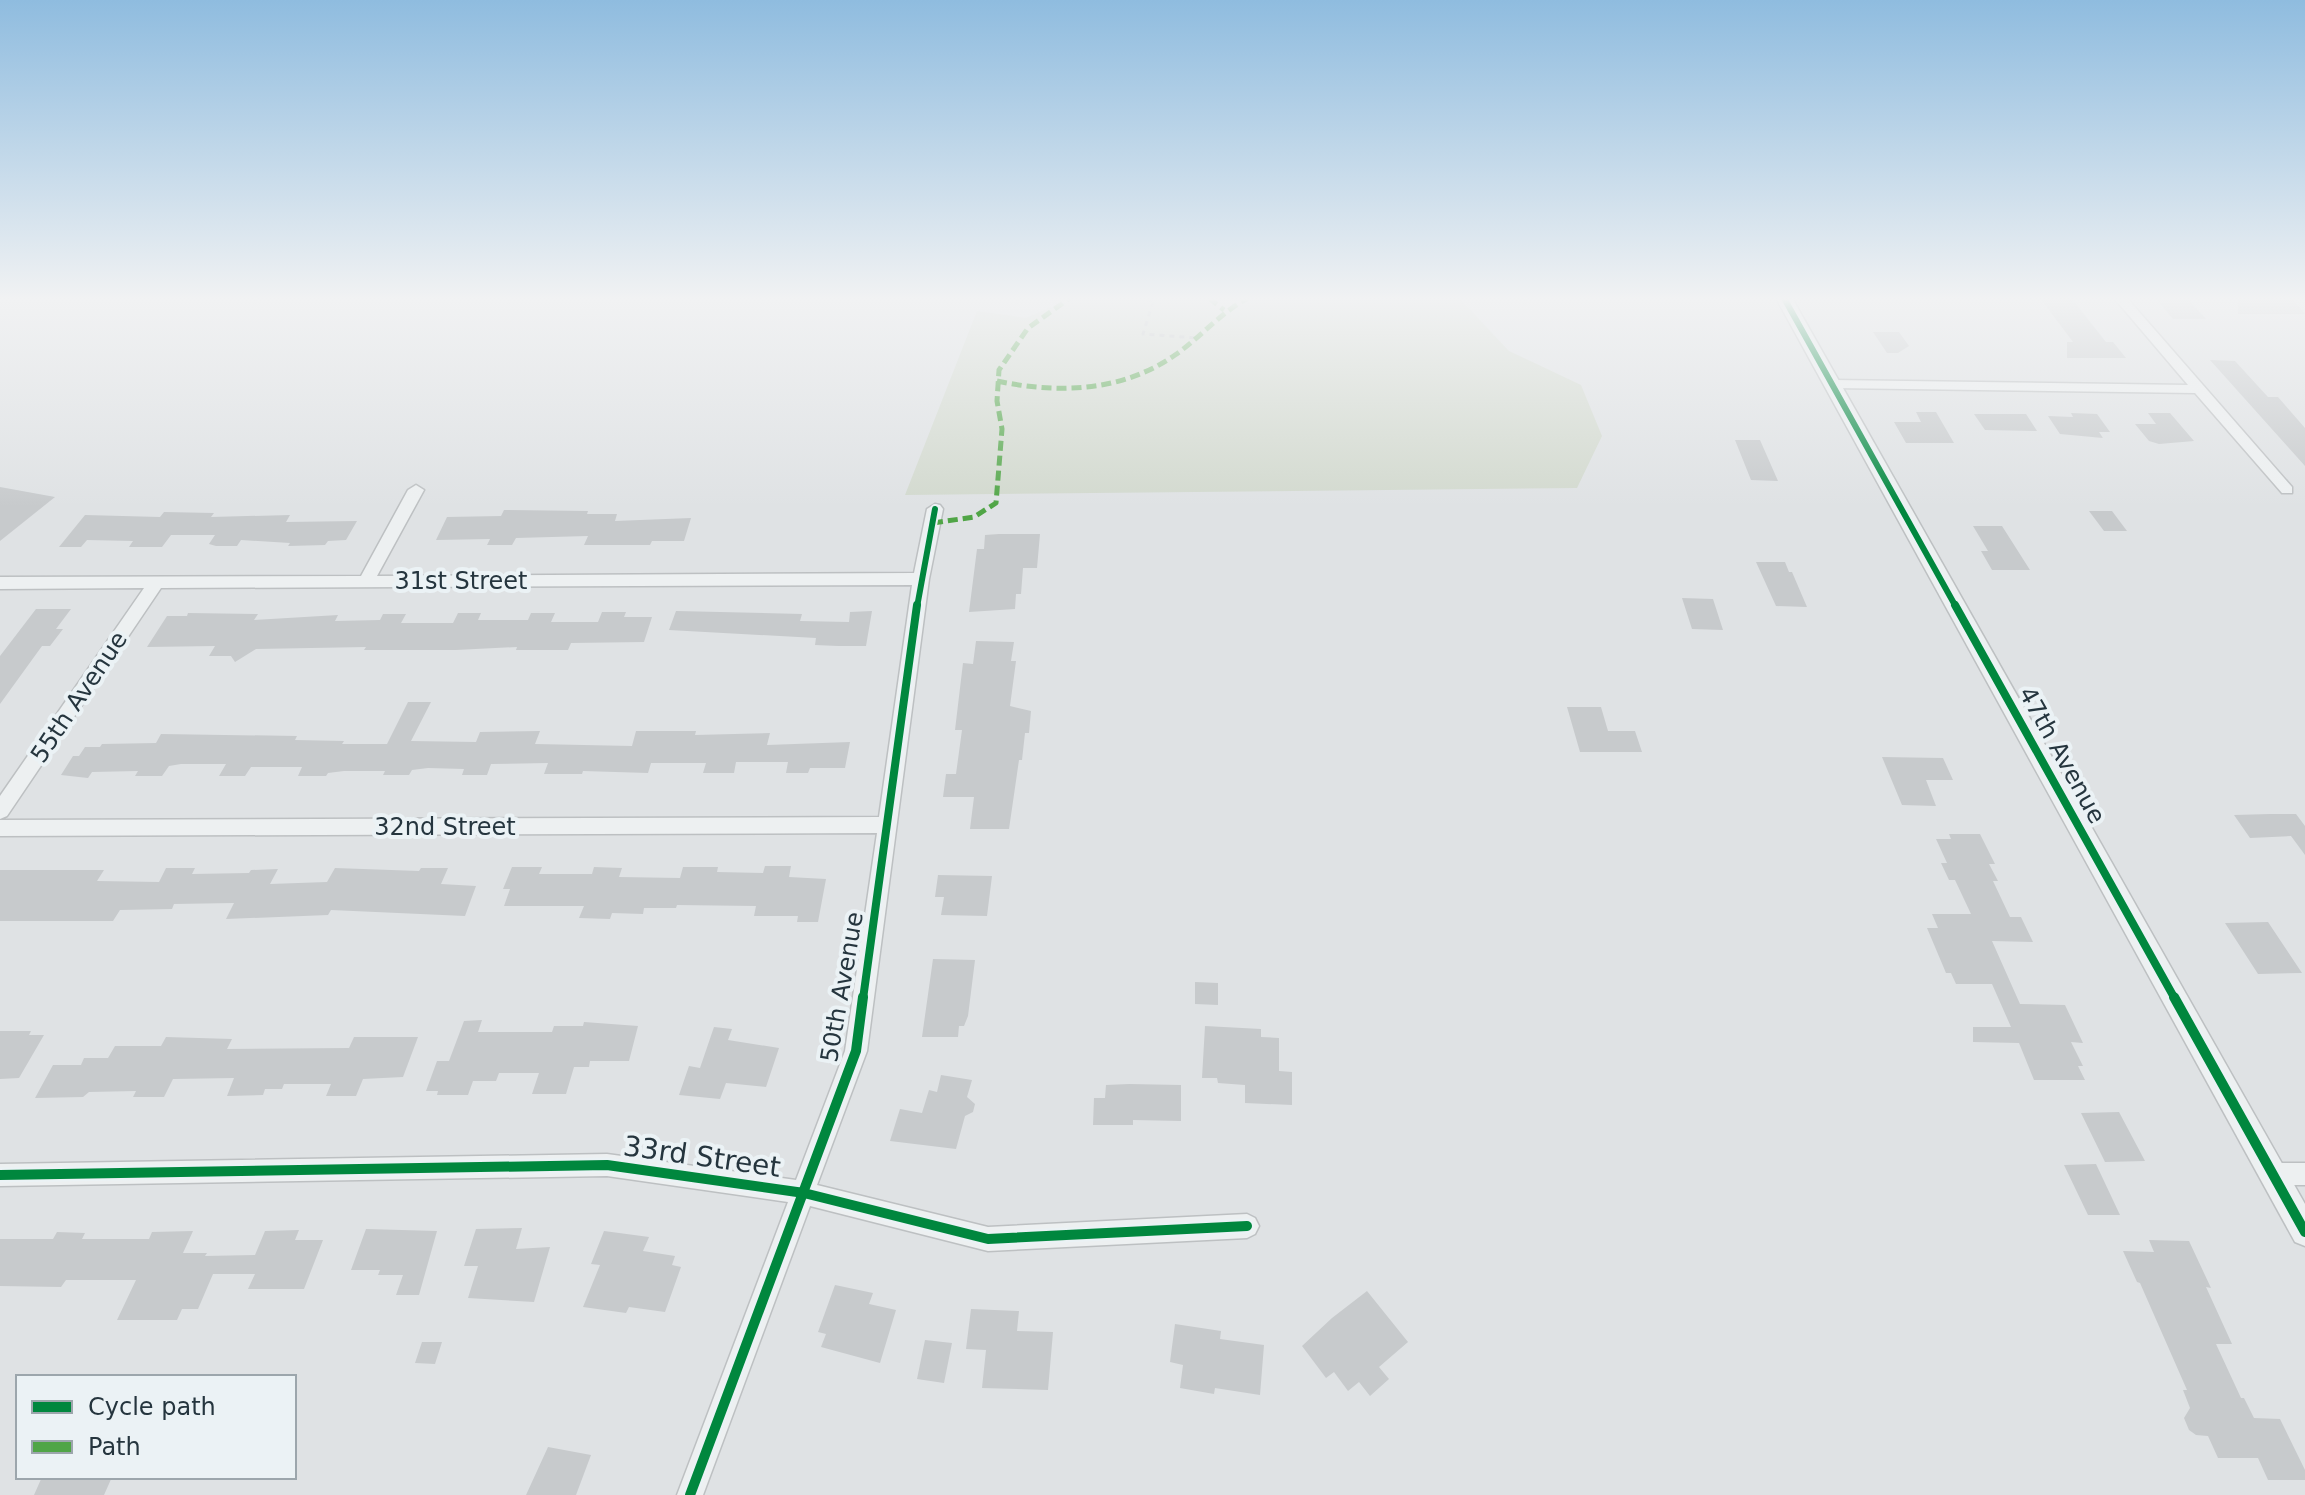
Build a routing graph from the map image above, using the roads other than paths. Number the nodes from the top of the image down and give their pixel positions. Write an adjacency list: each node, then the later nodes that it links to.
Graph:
1 (1824, 368): 3 (street, 47th Avenue)
2 (2181, 368): 4 (street)
3 (1833, 384): 4 (street); 15 (street, 47th Avenue)
4 (2199, 389): 6 (street)
5 (416, 490): 9 (street)
6 (2287, 490)
7 (935, 509): 8 (street, 50th Avenue)
8 (921, 579): 9 (street, 31st Street); 13 (street, 50th Avenue)
9 (366, 581): 10 (street, 31st Street)
10 (157, 582): 11 (street, 31st Street); 12 (street, 55th Avenue)
11 (0, 583)
12 (0, 811)
13 (889, 825): 14 (street, 32nd Street); 18 (street, 50th Avenue)
14 (0, 828)
15 (2272, 1174): 16 (street); 20 (street, 47th Avenue)
16 (2305, 1174)
17 (0, 1175): 18 (street, 33rd Street)
18 (804, 1193): 19 (street, 33rd Street); 21 (street, 50th Avenue)
19 (1247, 1226)
20 (2305, 1232)
21 (690, 1495)

